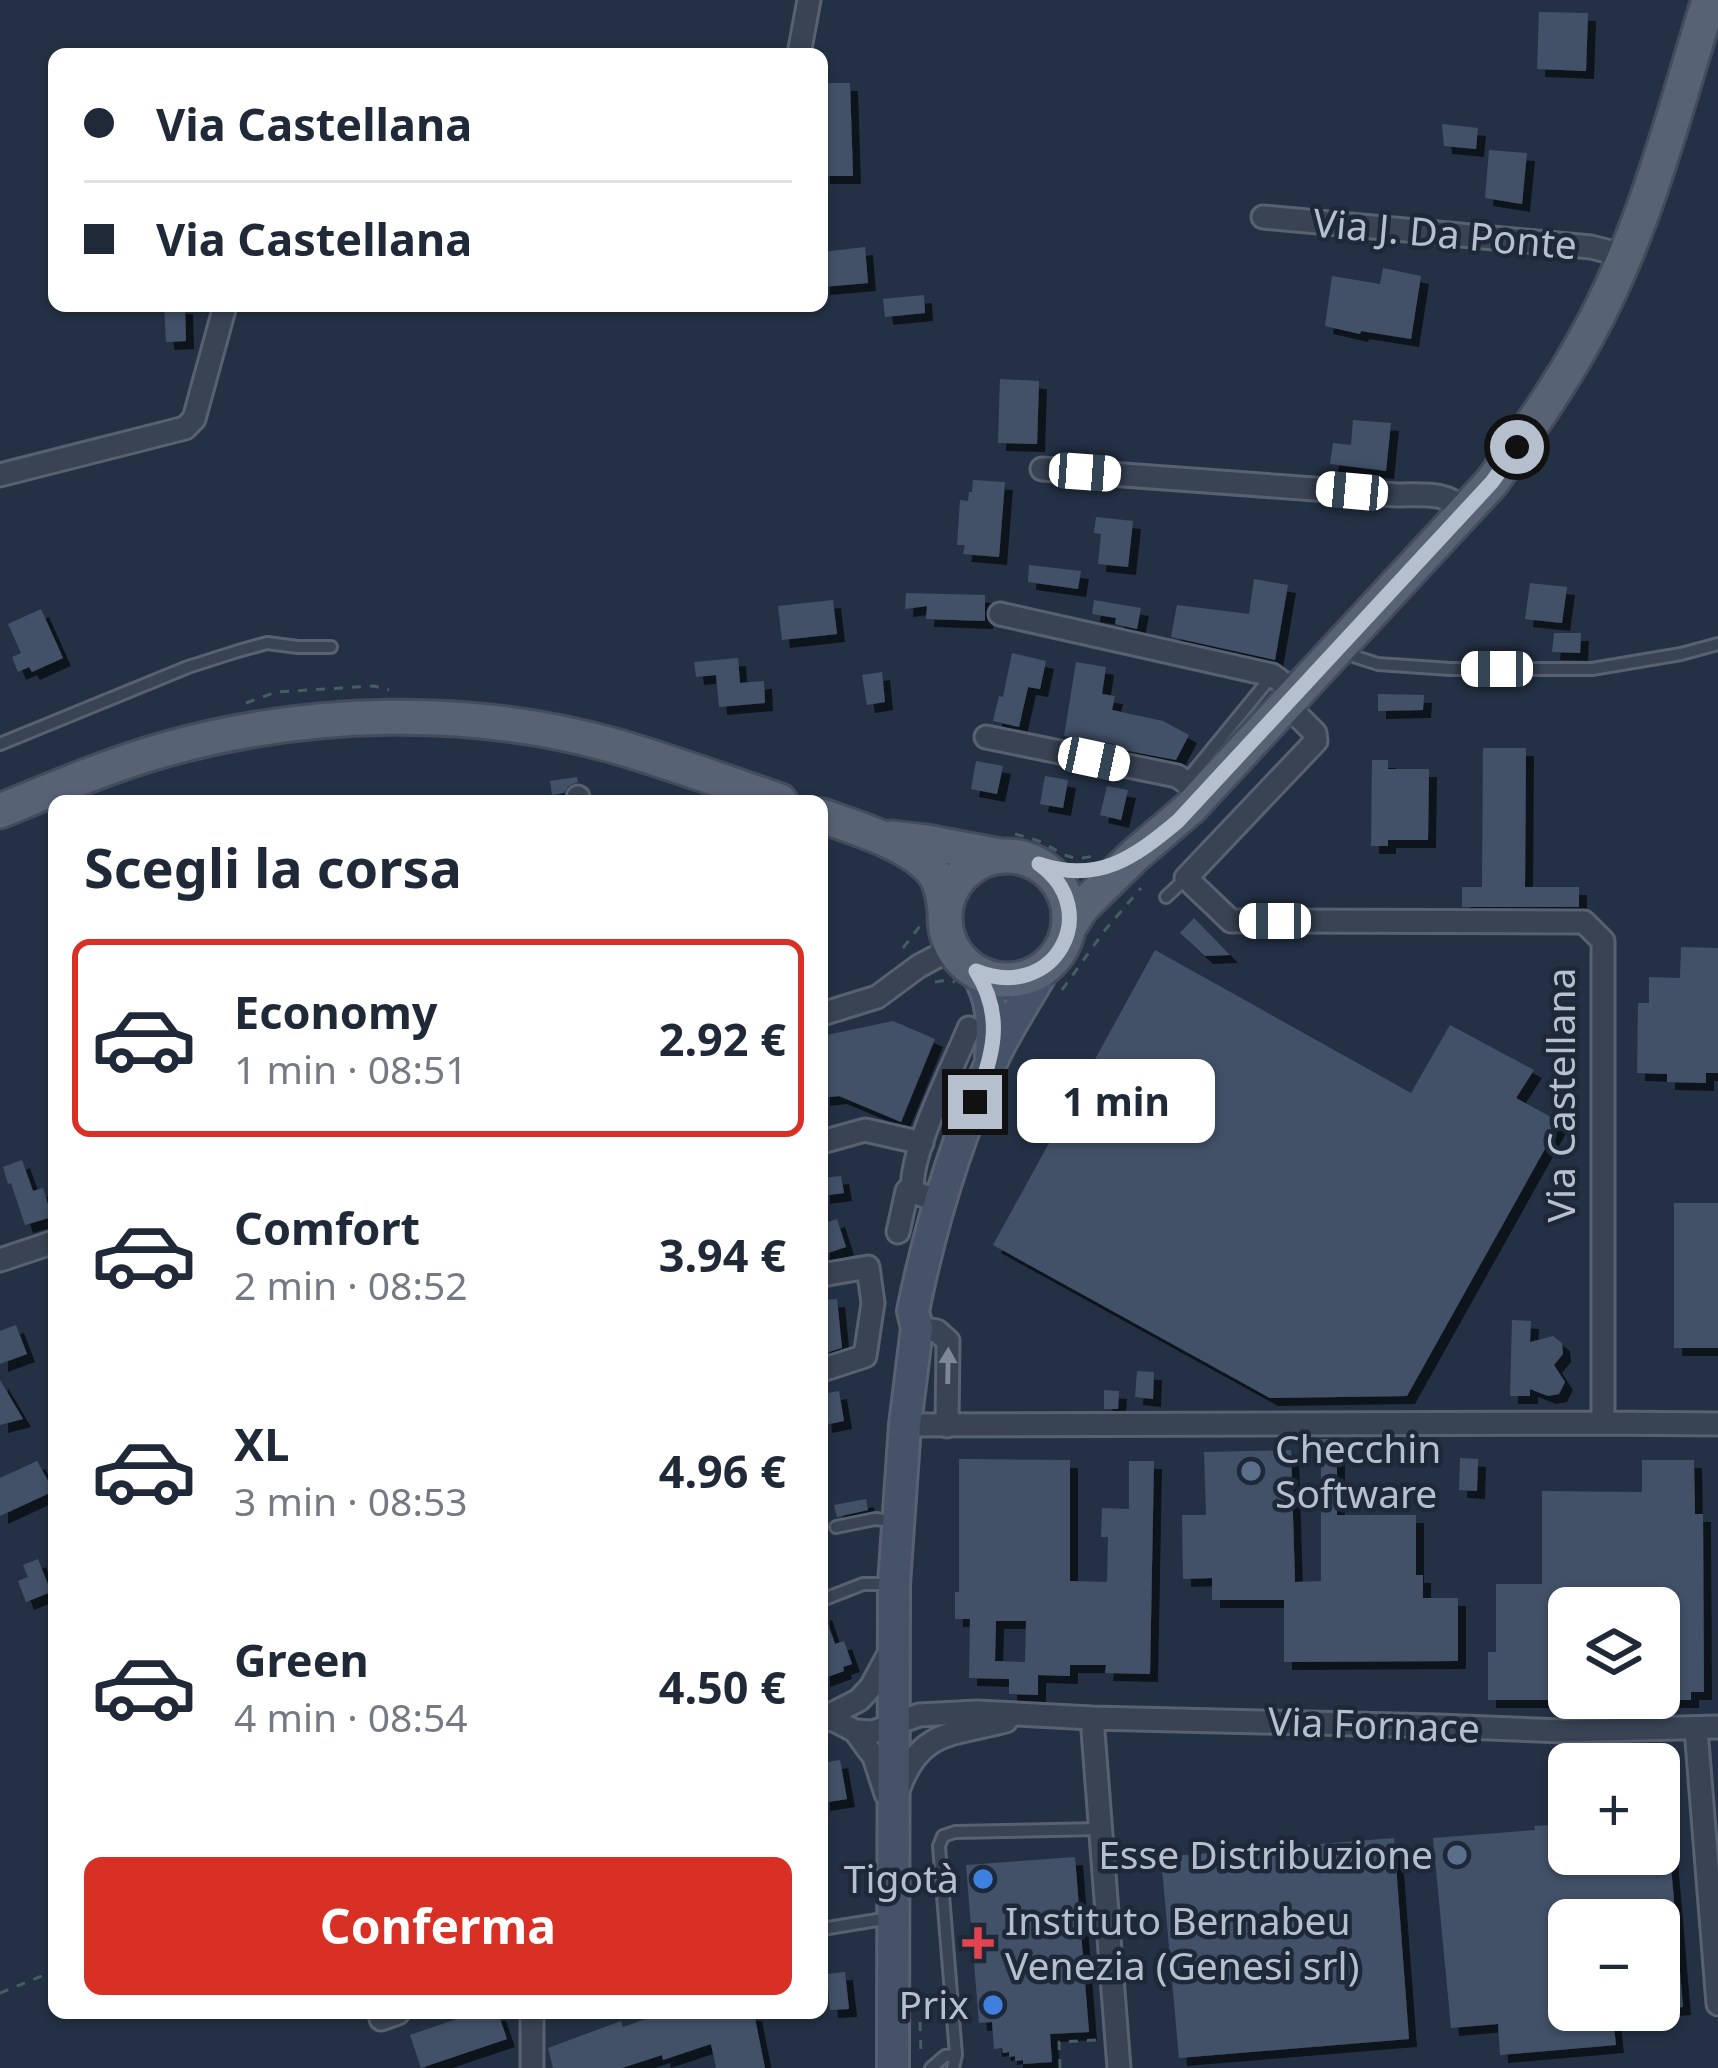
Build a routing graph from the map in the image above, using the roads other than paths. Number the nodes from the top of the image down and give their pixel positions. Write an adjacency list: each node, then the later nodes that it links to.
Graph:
1 (809, 0): 3 (street)
2 (1709, 0): 5 (main road)
3 (801, 48)
4 (1262, 217): 5 (street, Via J. Da Ponte)
5 (1626, 256): 9 (main road)
6 (223, 312): 8 (street)
7 (1042, 469): 9 (street)
8 (0, 475)
9 (1465, 511): 13 (main road)
10 (1000, 614): 14 (street)
11 (1718, 644): 13 (lane)
12 (332, 646): 16 (lane)
13 (1341, 646): 14 (main road)
14 (1285, 691): 17 (main road); 25 (street)
15 (986, 737): 17 (street)
16 (0, 743)
17 (1194, 788): 24 (main road)
18 (762, 795): 19 (main road)
19 (0, 811)
20 (828, 818): 21 (main road)
21 (883, 838): 22 (main road); 27 (main road)
22 (1007, 845): 23 (main road); 27 (main road)
23 (1039, 864): 24 (main road); 28 (main road)
24 (1140, 869): 28 (main road)
25 (1186, 878): 26 (lane); 44 (street, Via Castellana)
26 (1166, 897)
27 (946, 910): 29 (main road)
28 (1068, 929): 30 (main road)
29 (964, 960): 30 (main road); 31 (street); 33 (street)
30 (1050, 982): 33 (street)
31 (828, 1012)
32 (969, 1028): 35 (street)
33 (991, 1060): 36 (street)
34 (828, 1140): 35 (street)
35 (922, 1143): 36 (street)
36 (925, 1194): 37 (street); 42 (street)
37 (898, 1232)
38 (48, 1244): 39 (street)
39 (0, 1260)
40 (828, 1274): 41 (street)
41 (873, 1303): 42 (street); 43 (street)
42 (915, 1320): 46 (street); 47 (street, one-way to 42)
43 (828, 1368)
44 (1603, 1423): 45 (street); 47 (street)
45 (1718, 1424)
46 (905, 1425): 47 (street); 48 (street)
47 (947, 1426)
48 (898, 1521): 49 (lane); 50 (street)
49 (836, 1527)
50 (895, 1584): 51 (lane); 52 (street)
51 (828, 1598)
52 (893, 1644): 53 (street); 55 (street); 57 (street)
53 (929, 1714): 54 (street, Via Fornace); 57 (street, Via Fornace)
54 (1030, 1714): 56 (street, Via Fornace); 60 (street, Via Fornace)
55 (829, 1716): 57 (street); 59 (street)
56 (1092, 1718): 58 (street, Via Fornace); 62 (street)
57 (893, 1726): 59 (street, Via Fornace); 60 (street); 61 (street)
58 (1707, 1728): 65 (street)
59 (855, 1731): 61 (street)
60 (929, 1742): 61 (street)
61 (892, 1820): 63 (street)
62 (1099, 1829): 67 (lane); 71 (street)
63 (894, 1921): 64 (lane); 69 (street)
64 (828, 1928)
65 (1718, 2004)
66 (532, 2019): 68 (street)
67 (955, 2061): 70 (lane)
68 (532, 2068)
69 (893, 2068)
70 (931, 2068)
71 (1119, 2068)

